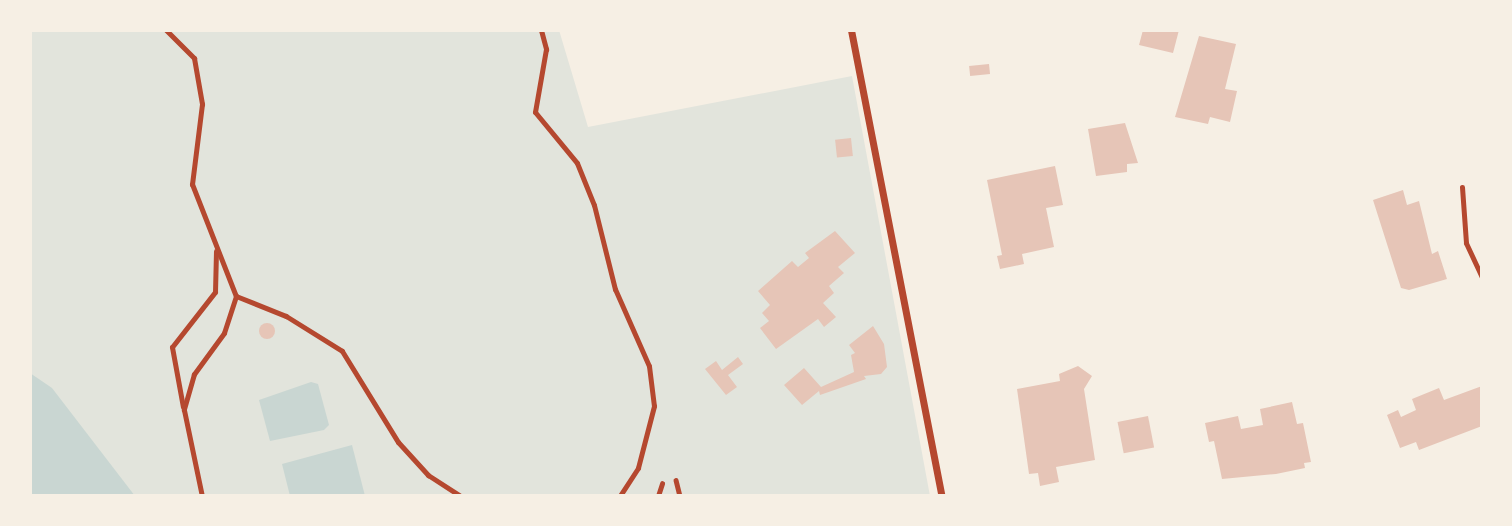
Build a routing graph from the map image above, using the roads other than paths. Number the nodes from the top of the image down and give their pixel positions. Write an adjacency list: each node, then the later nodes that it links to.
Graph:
1 (166, 30): 5 (lane)
2 (541, 30): 11 (lane)
3 (852, 30): 12 (street)
4 (1462, 187): 6 (lane)
5 (215, 243): 7 (lane); 8 (lane)
6 (1482, 277)
7 (236, 296): 8 (lane); 10 (lane)
8 (184, 410): 9 (lane)
9 (202, 496)
10 (460, 496)
11 (620, 496)
12 (942, 496)

